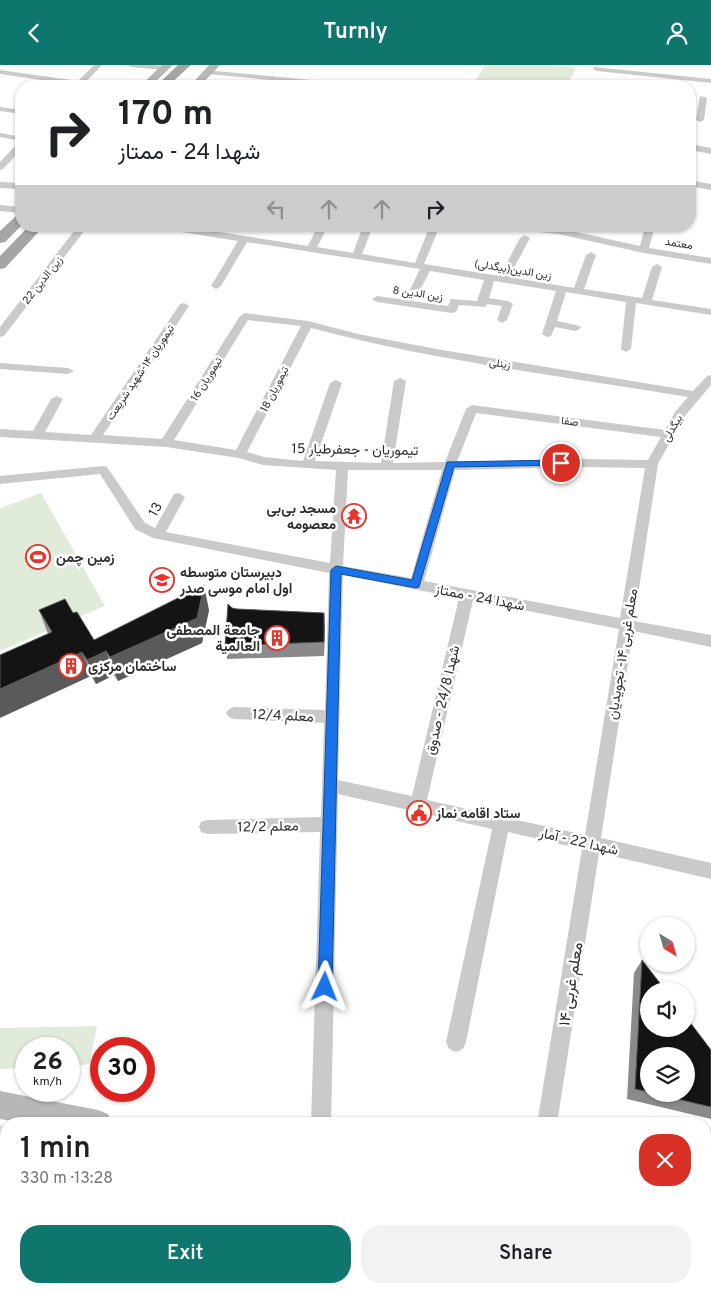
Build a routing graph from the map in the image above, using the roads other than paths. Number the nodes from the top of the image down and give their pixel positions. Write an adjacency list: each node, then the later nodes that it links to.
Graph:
1 (95, 65): 9 (street)
2 (131, 65): 4 (street)
3 (184, 65): 11 (main road)
4 (166, 67): 10 (main road)
5 (208, 67): 12 (main road); 13 (main road); 14 (street)
6 (597, 69): 15 (street)
7 (0, 72): 8 (street)
8 (49, 80)
9 (83, 80)
10 (152, 80)
11 (168, 80)
12 (188, 80)
13 (199, 80)
14 (308, 80)
15 (711, 81)
16 (703, 98): 20 (street)
17 (0, 109): 18 (street)
18 (15, 111)
19 (696, 120): 20 (street)
20 (700, 120): 21 (street)
21 (711, 121)
22 (0, 135): 23 (street)
23 (15, 138)
24 (696, 148): 25 (street)
25 (711, 151)
26 (15, 156): 27 (street)
27 (0, 167)
28 (696, 184): 31 (street)
29 (0, 185): 30 (street)
30 (15, 186)
31 (711, 187)
32 (0, 208): 33 (street)
33 (15, 209)
34 (15, 225): 44 (main road)
35 (31, 232): 51 (main road)
36 (78, 232): 70 (street, زین الدین 22)
37 (200, 232): 45 (street, زین الدین(بیگدلی))
38 (320, 232): 46 (street)
39 (366, 232): 49 (street)
40 (433, 232): 52 (street)
41 (563, 232): 47 (street, معتمد)
42 (649, 232): 47 (street, معتمد)
43 (525, 238): 55 (street)
44 (0, 239)
45 (244, 239): 46 (street, زین الدین(بیگدلی)); 56 (street)
46 (311, 250): 49 (street, زین الدین(بیگدلی))
47 (644, 250): 50 (street, معتمد)
48 (591, 255): 58 (street)
49 (356, 257): 52 (street, زین الدین(بیگدلی))
50 (711, 261)
51 (0, 265)
52 (422, 267): 54 (street, زین الدین(بیگدلی)); 59 (street)
53 (657, 267): 63 (street)
54 (490, 278): 55 (street, زین الدین(بیگدلی)); 61 (street)
55 (504, 280): 57 (street, زین الدین(بیگدلی))
56 (216, 286)
57 (562, 289): 58 (street, زین الدین(بیگدلی)); 69 (street)
58 (578, 291): 62 (street, زین الدین(بیگدلی))
59 (412, 296)
60 (377, 299): 61 (street, زین الدین 8)
61 (482, 300): 67 (street)
62 (631, 300): 63 (street, زین الدین(بیگدلی)); 71 (street)
63 (646, 302): 65 (street, زین الدین(بیگدلی))
64 (184, 306): 82 (street, تیموریان ۱۴-شهید شریعت)
65 (711, 312)
66 (245, 316): 68 (street, زینلی); 83 (street, تیموریان 16)
67 (502, 319)
68 (308, 324): 77 (street, زینلی); 84 (street, تیموریان 18)
69 (576, 328)
70 (0, 334)
71 (626, 349)
72 (0, 366): 73 (street)
73 (68, 371)
74 (400, 381): 89 (street)
75 (709, 382): 77 (street, بیگدلی)
76 (336, 383): 87 (street)
77 (695, 395): 80 (street, بیگدلی)
78 (57, 399): 81 (street)
79 (0, 433): 81 (street, تیموریان - جعفرطیار 15)
80 (668, 434): 85 (street, صفا); 86 (street, بیگدلی)
81 (37, 435): 82 (street, تیموریان - جعفرطیار 15)
82 (95, 438): 83 (street, تیموریان - جعفرطیار 15)
83 (166, 443): 84 (street, تیموریان - جعفرطیار 15)
84 (240, 454): 87 (street, تیموریان - جعفرطیار 15)
85 (450, 464): 86 (street, تیموریان - جعفرطیار 15); 89 (street, تیموریان - جعفرطیار 15); 94 (street)
86 (652, 464): 98 (street, معلم غربی ۱۴- تجویدیان)
87 (308, 465): 88 (street, تیموریان - جعفرطیار 15)
88 (342, 467): 89 (street, تیموریان - جعفرطیار 15); 93 (street)
89 (386, 467)
90 (0, 480): 92 (street, شهدا 24 - ممتاز)
91 (179, 497): 92 (street, 13)
92 (158, 535): 93 (street, شهدا 24 - ممتاز)
93 (336, 570): 94 (street, شهدا 24 - ممتاز); 97 (street)
94 (416, 585): 95 (street, شهدا 24 - ممتاز)
95 (466, 594): 98 (street, شهدا 24 - ممتاز); 103 (street, شهدا 24/8 - صدوق)
96 (316, 619): 97 (street)
97 (335, 620): 101 (street)
98 (627, 624): 99 (street, شهدا 24 - ممتاز); 107 (street, معلم غربی ۱۴- تجویدیان)
99 (711, 641)
100 (234, 713): 101 (street, معلم 12/4)
101 (332, 717): 102 (street)
102 (330, 785): 103 (street, شهدا 22 - آمار); 104 (street)
103 (418, 805): 105 (street, شهدا 22 - آمار)
104 (329, 824): 106 (street, معلم 12/2); 112 (street)
105 (502, 824): 107 (street, شهدا 22 - آمار); 109 (street)
106 (207, 827)
107 (592, 844): 108 (street, شهدا 22 - آمار); 113 (street, معلم غربی ۱۴)
108 (711, 871)
109 (456, 1042)
110 (0, 1105): 111 (main road)
111 (62, 1117)
112 (321, 1117)
113 (548, 1117)

